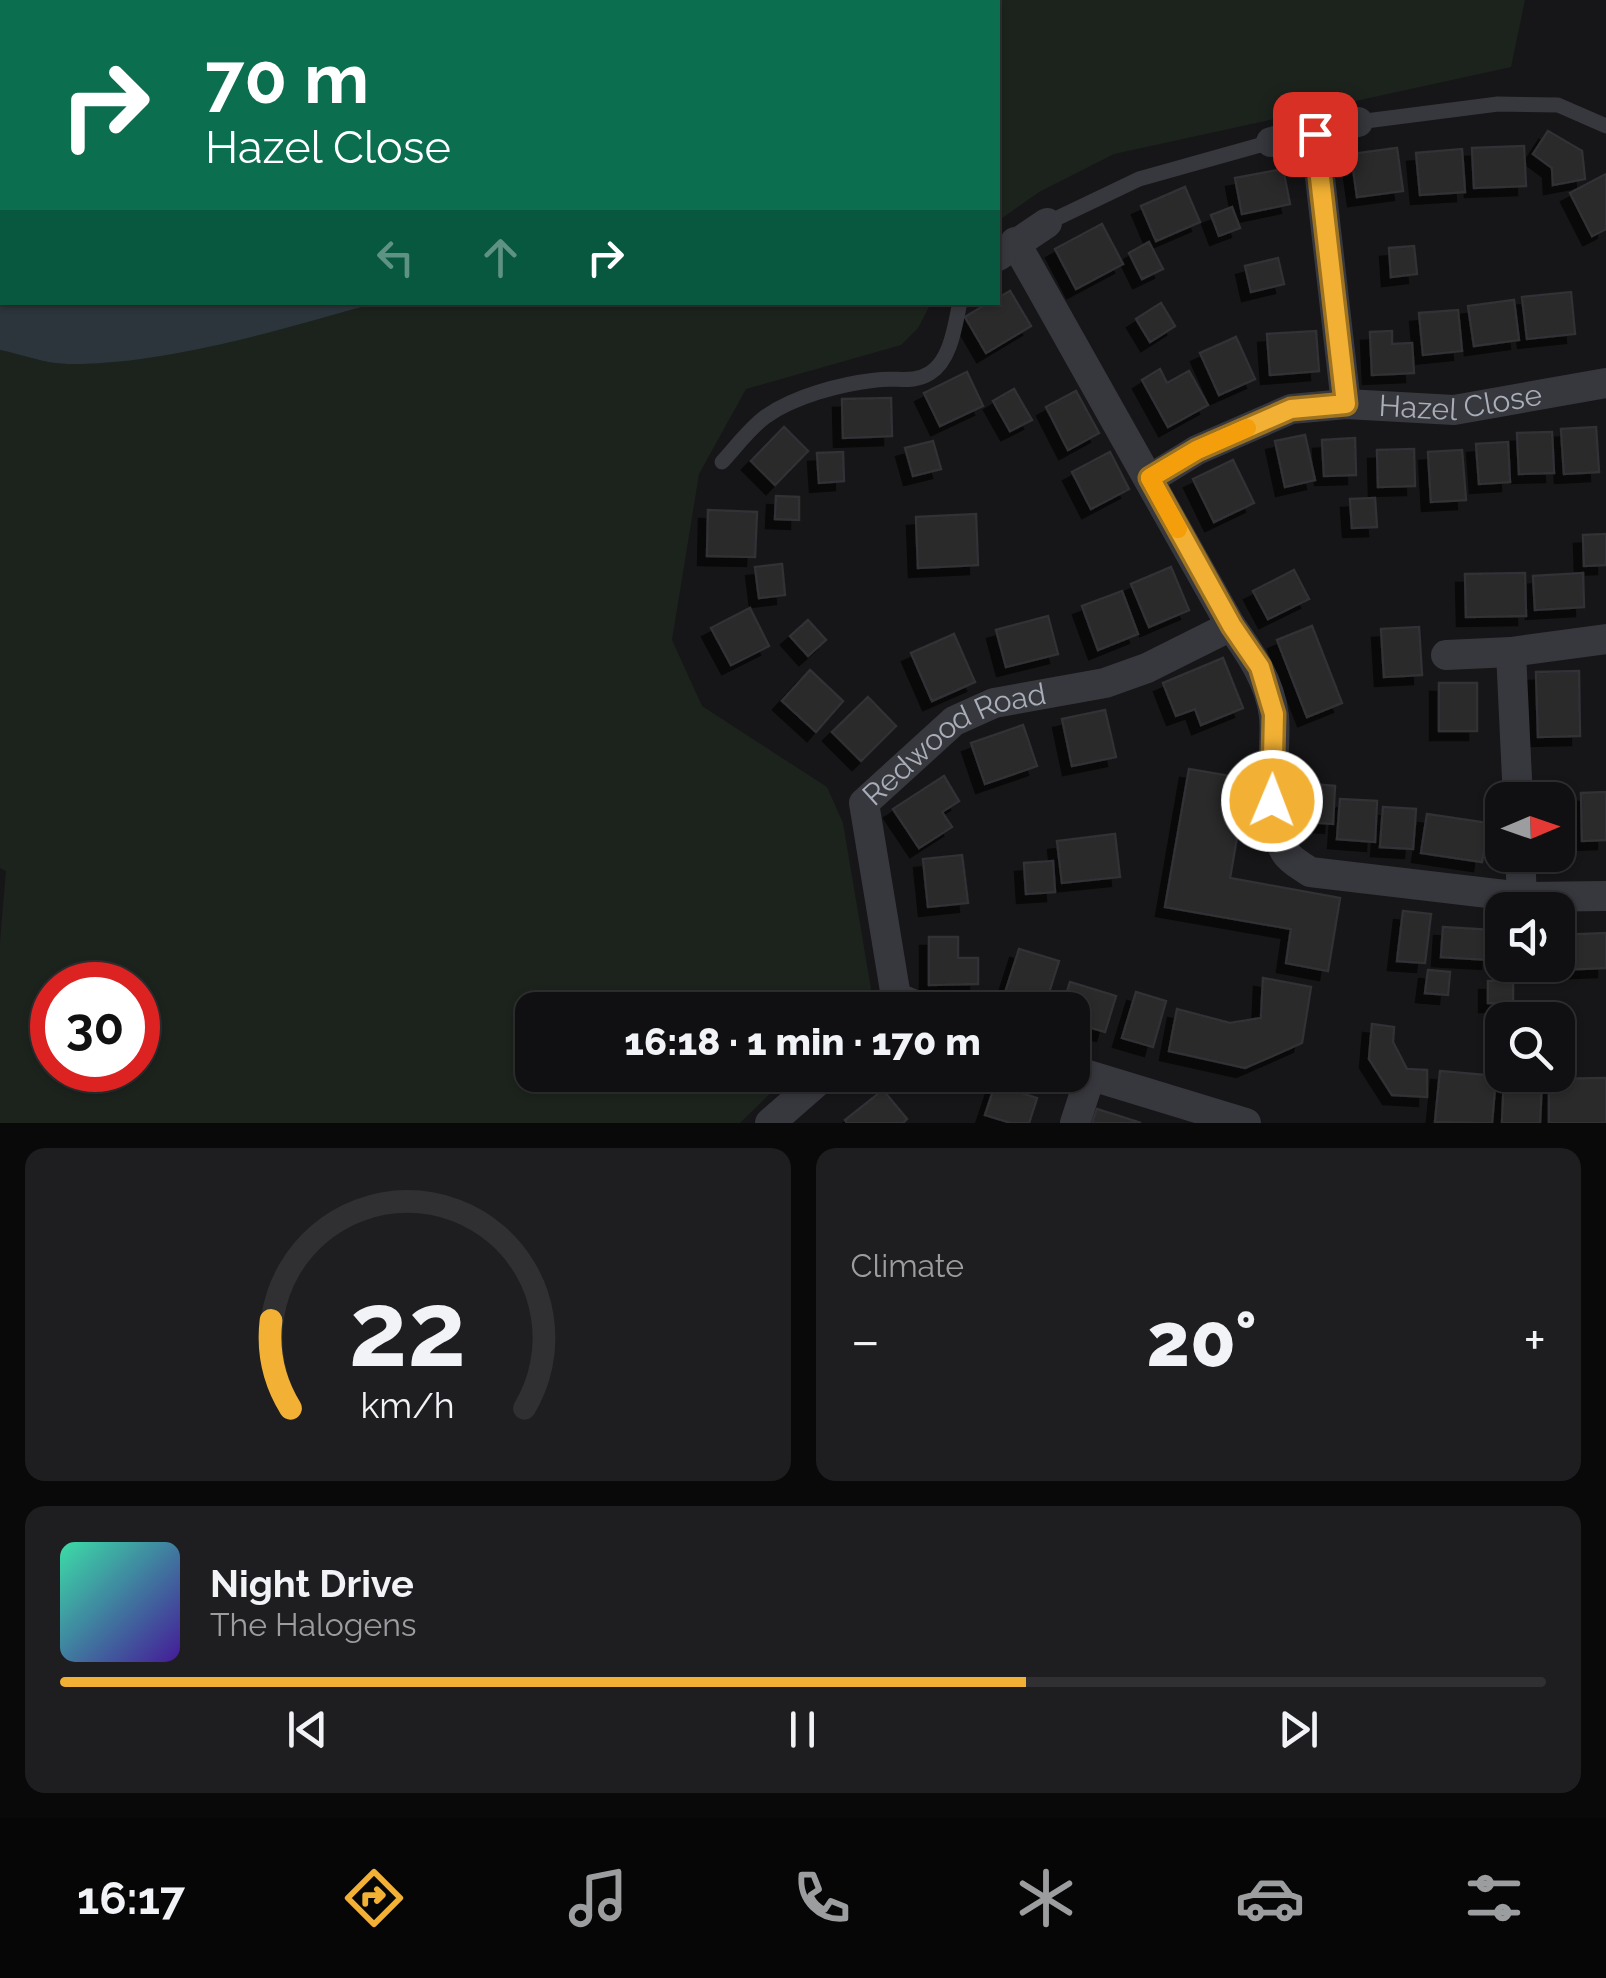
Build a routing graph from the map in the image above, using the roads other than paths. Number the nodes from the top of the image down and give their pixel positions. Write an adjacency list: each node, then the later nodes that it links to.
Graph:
1 (1358, 122): 2 (lane); 3 (street)
2 (1606, 126)
3 (1315, 134): 4 (street); 9 (street)
4 (1271, 142): 5 (lane)
5 (1047, 222): 6 (street)
6 (1006, 249): 11 (street)
7 (959, 305): 10 (lane)
8 (1606, 383): 9 (street, Hazel Close)
9 (1346, 404): 11 (street, Hazel Close)
10 (722, 462)
11 (1150, 478): 12 (street)
12 (1232, 626): 17 (street); 20 (street, Redwood Road)
13 (1606, 639): 14 (street)
14 (1511, 652): 15 (street); 16 (street)
15 (1446, 655)
16 (1517, 782)
17 (1485, 893)
18 (1575, 896): 19 (street)
19 (1606, 896)
20 (888, 992)
21 (1090, 1076): 26 (street)
22 (806, 1092): 24 (street)
23 (1079, 1092): 25 (street)
24 (770, 1123)
25 (1075, 1123)
26 (1246, 1123)

